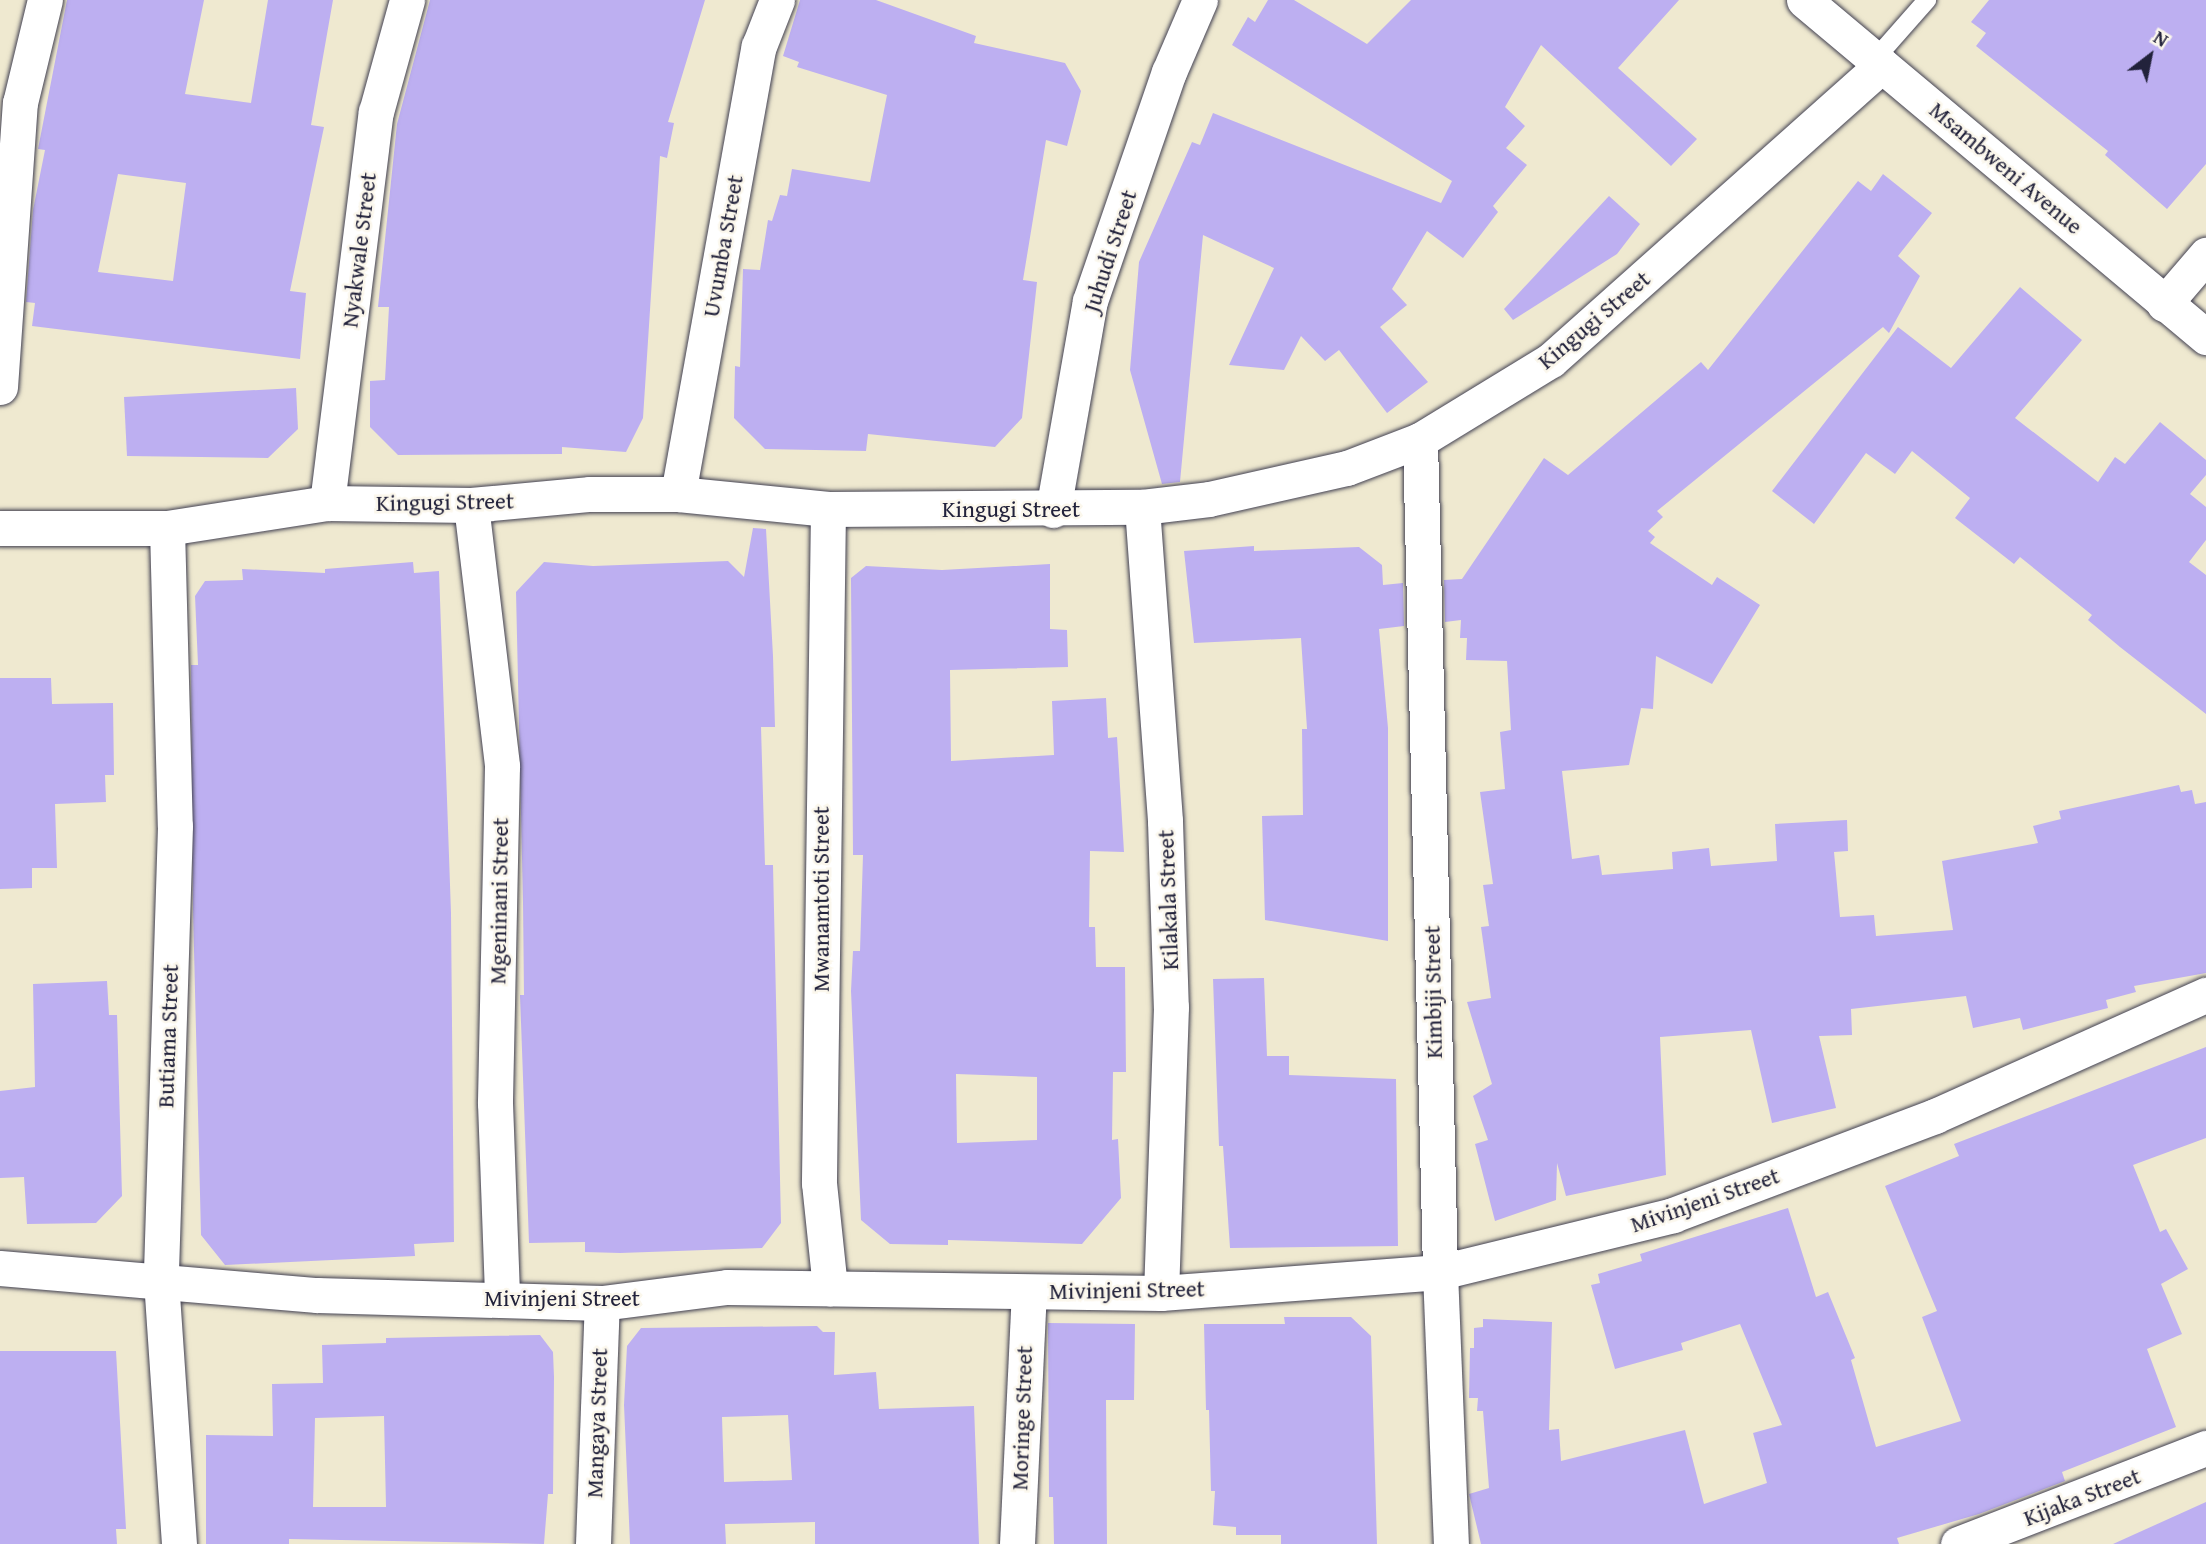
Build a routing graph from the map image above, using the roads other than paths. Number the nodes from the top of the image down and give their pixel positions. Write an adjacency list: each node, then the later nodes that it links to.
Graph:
1 (45, 0): 11 (street)
2 (407, 0): 14 (street, Nyakwale Street)
3 (777, 0): 13 (street, Uvumba Street)
4 (1200, 0): 18 (street, Juhudi Street)
5 (1804, 0): 7 (street, Msambweni Avenue)
6 (1927, 0): 7 (lane)
7 (1878, 62): 9 (street, Msambweni Avenue); 12 (street, Kingugi Street)
8 (2206, 255): 9 (street)
9 (2164, 303): 10 (street, Msambweni Avenue)
10 (2206, 337)
11 (0, 387)
12 (1420, 440): 16 (street, Kingugi Street); 23 (street, Kimbiji Street)
13 (678, 494): 15 (street, Kingugi Street); 17 (street, Kingugi Street)
14 (327, 503): 15 (street, Kingugi Street); 20 (street, Kingugi Street)
15 (471, 505): 28 (street, Mgeninani Street)
16 (1142, 507): 18 (street, Kingugi Street); 27 (street, Kilakala Street)
17 (828, 509): 18 (street, Kingugi Street); 25 (street, Mwanamtoti Street)
18 (1053, 510)
19 (0, 528): 20 (street, Kingugi Street)
20 (167, 528): 24 (street, Butiama Street)
21 (2206, 995): 23 (street, Mivinjeni Street)
22 (0, 1268): 24 (street, Mivinjeni Street)
23 (1440, 1272): 27 (street, Mivinjeni Street); 34 (street, Kimbiji Street)
24 (161, 1280): 28 (street, Mivinjeni Street); 31 (street, Butiama Street)
25 (830, 1288): 26 (street, Mivinjeni Street); 29 (street, Mivinjeni Street)
26 (1029, 1292): 27 (street, Mivinjeni Street); 33 (street, Moringe Street)
27 (1161, 1293)
28 (502, 1298): 29 (street, Mivinjeni Street)
29 (602, 1303): 32 (street, Mangaya Street)
30 (2206, 1448): 35 (street, Kijaka Street)
31 (179, 1544)
32 (593, 1544)
33 (1017, 1544)
34 (1451, 1544)
35 (1958, 1544)

